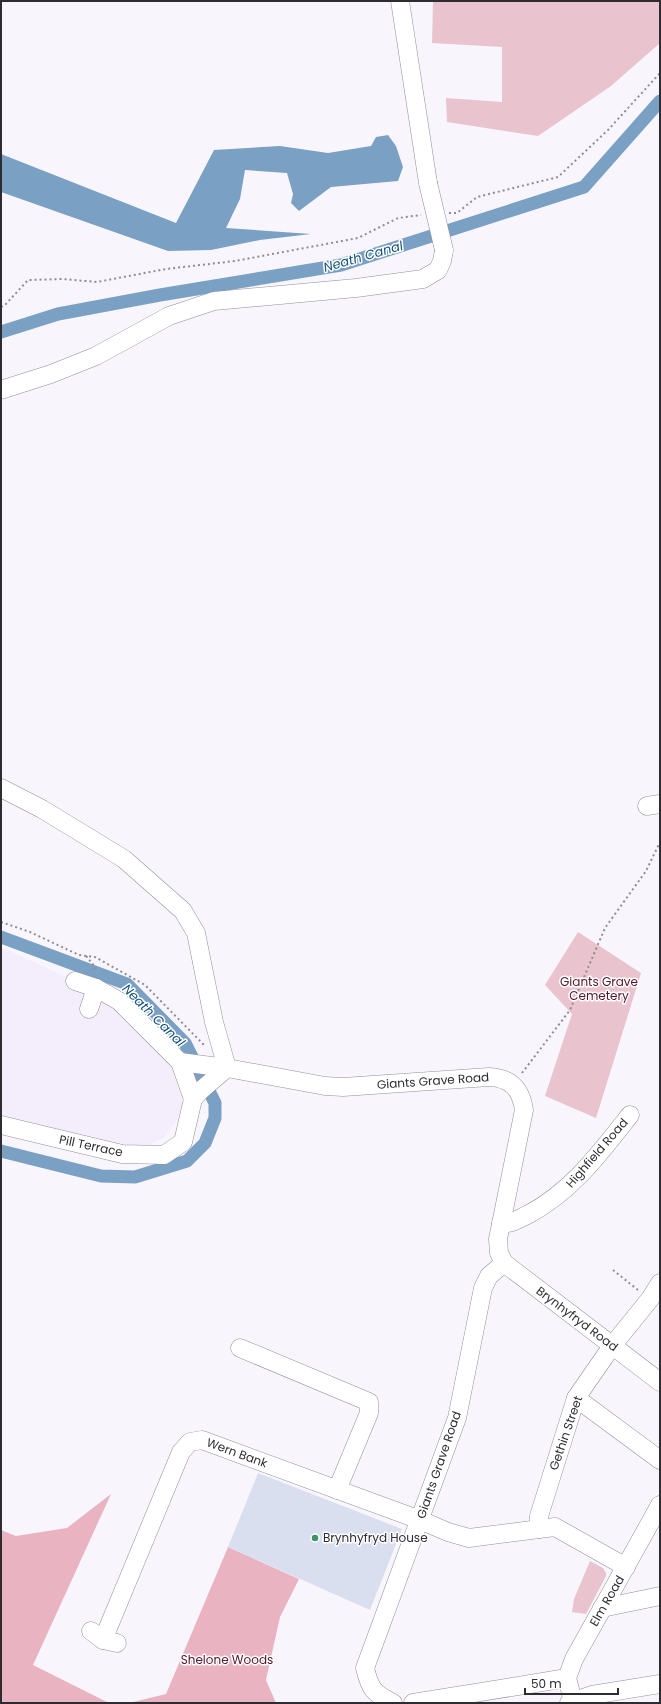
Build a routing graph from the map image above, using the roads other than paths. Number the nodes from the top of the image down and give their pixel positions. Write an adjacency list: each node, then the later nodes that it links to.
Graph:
1 (400, 1): 2 (street, bridge)
2 (1, 390)
3 (1, 788): 8 (street)
4 (74, 981): 5 (street)
5 (96, 988): 6 (street); 7 (street)
6 (89, 1009)
7 (182, 1063): 8 (street); 8 (street, Giants Grave Road)
8 (208, 1081): 10 (street, Pill Terrace); 11 (street, Giants Grave Road)
9 (630, 1115): 11 (street, Highfield Road)
10 (1, 1125)
11 (501, 1222): 12 (street)
12 (501, 1258): 14 (street, Brynhyfryd Road); 21 (street, Giants Grave Road)
13 (660, 1283): 14 (street, Gethin Street)
14 (612, 1346): 16 (street, Brynhyfryd Road); 17 (street, Gethin Street)
15 (240, 1348): 19 (street)
16 (660, 1382)
17 (576, 1398): 18 (street); 22 (street, Gethin Street)
18 (660, 1460)
19 (337, 1490): 21 (street, Wern Bank); 26 (street, Wern Bank)
20 (660, 1505): 23 (street, Elm Road)
21 (420, 1520): 22 (street, Wern Bank); 31 (street, Giants Grave Road)
22 (539, 1529): 23 (street, Wern Bank)
23 (626, 1567): 25 (street, Elm Road)
24 (660, 1596): 25 (street)
25 (602, 1608): 27 (street, Elm Road)
26 (104, 1638)
27 (567, 1678): 30 (street); 32 (street)
28 (660, 1684): 29 (street)
29 (636, 1696): 30 (street)
30 (571, 1702)
31 (393, 1703)
32 (414, 1703)

